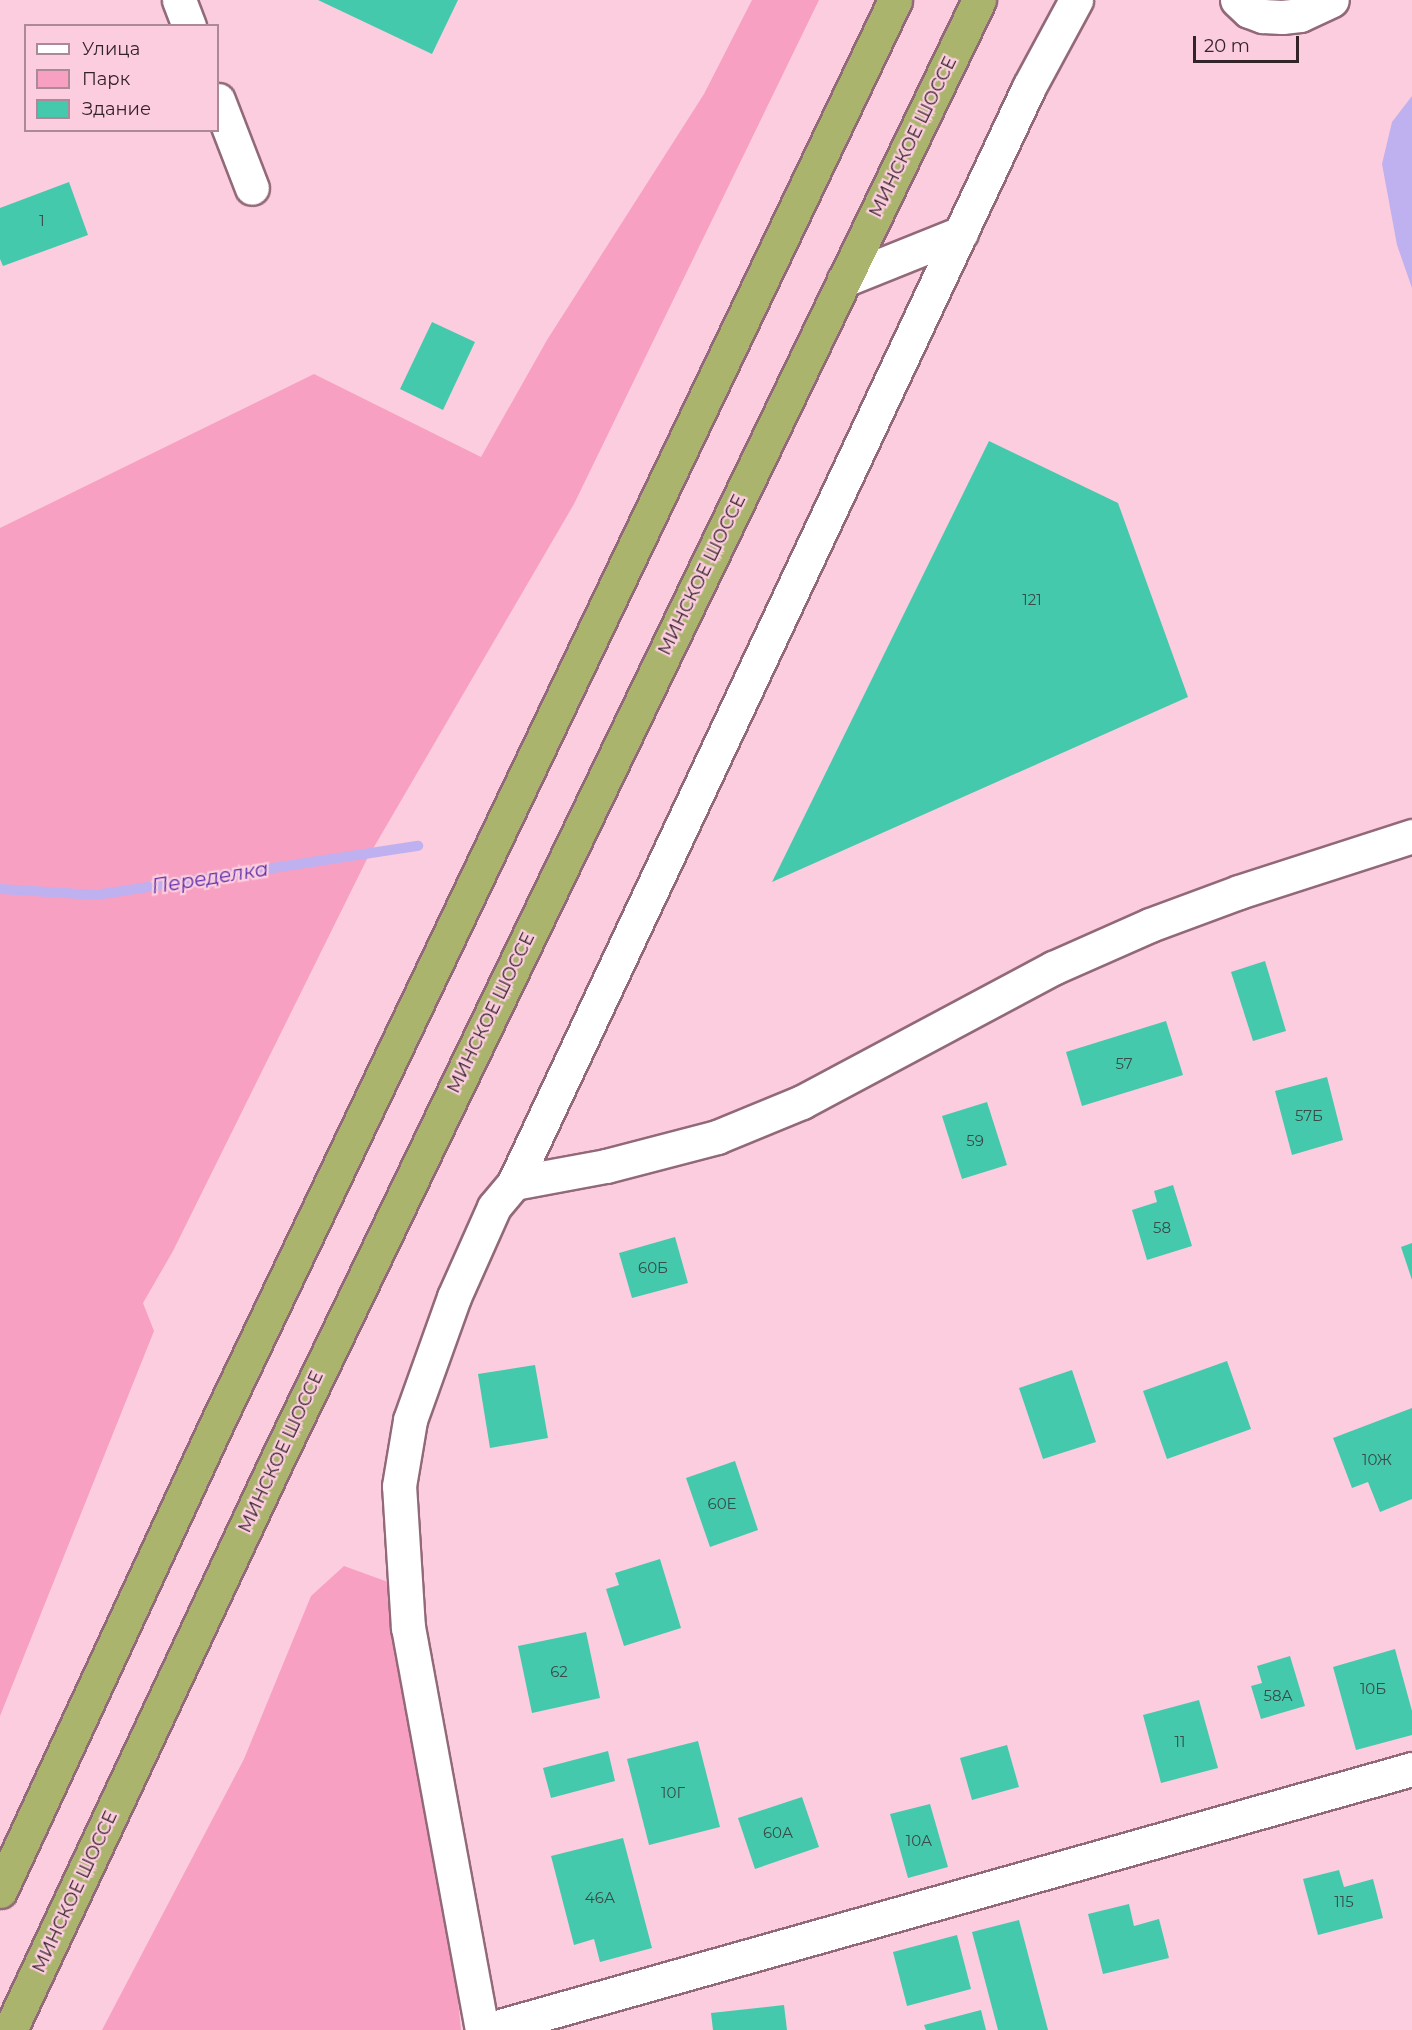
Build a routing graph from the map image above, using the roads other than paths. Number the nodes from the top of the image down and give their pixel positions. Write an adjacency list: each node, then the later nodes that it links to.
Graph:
1 (179, 0): 7 (street)
2 (895, 0): 15 (highway)
3 (979, 0): 11 (highway, МИНСКОЕ ШОССЕ)
4 (1076, 0): 10 (street)
5 (1237, 0): 6 (street)
6 (1332, 0)
7 (188, 24)
8 (219, 103): 9 (street)
9 (252, 188)
10 (961, 233): 11 (street); 13 (street)
11 (844, 280): 16 (highway, МИНСКОЕ ШОССЕ)
12 (1412, 837): 13 (street)
13 (514, 1183): 17 (street)
14 (1412, 1769): 17 (street)
15 (0, 1891)
16 (10, 2030)
17 (484, 2030)

